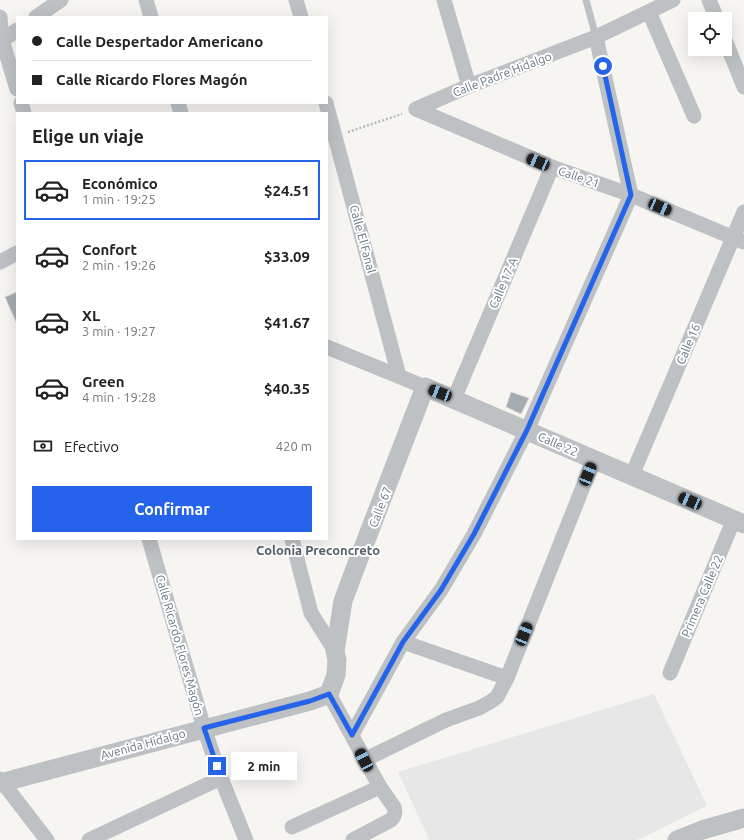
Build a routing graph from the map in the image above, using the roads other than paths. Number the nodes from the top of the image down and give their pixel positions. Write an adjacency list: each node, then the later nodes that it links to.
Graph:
1 (61, 0): 10 (street)
2 (146, 0): 11 (street)
3 (296, 0): 12 (street)
4 (444, 0): 19 (street)
5 (586, 0): 15 (lane)
6 (673, 0): 8 (street, Calle Padre Hidalgo)
7 (709, 0): 9 (street)
8 (649, 12): 15 (street, Calle Padre Hidalgo); 23 (street)
9 (714, 12)
10 (37, 16)
11 (151, 16)
12 (301, 16)
13 (0, 17): 16 (street)
14 (16, 31): 16 (street)
15 (596, 38): 19 (street, Calle Padre Hidalgo); 26 (street)
16 (1, 41): 18 (street)
17 (731, 56): 20 (street)
18 (16, 86)
19 (469, 86): 21 (street, Calle Padre Hidalgo)
20 (744, 87)
21 (416, 109): 25 (street, Calle 21)
22 (328, 115): 24 (street, Calle El Fanal)
23 (694, 116)
24 (332, 138): 32 (street, Calle El Fanal)
25 (552, 167): 26 (street, Calle 21); 34 (street, Calle 17-A)
26 (631, 195): 28 (street, Calle 21); 35 (street)
27 (744, 212): 28 (street, Calle 16)
28 (739, 240): 37 (street, Calle 16)
29 (16, 254): 30 (street)
30 (0, 262)
31 (328, 347): 32 (street, Calle 22)
32 (399, 376): 33 (street, Calle 22)
33 (425, 387): 34 (street, Calle 22); 42 (street, Calle 67)
34 (454, 399): 35 (street, Calle 22)
35 (527, 430): 36 (street, Calle 22); 41 (street)
36 (594, 459): 37 (street, Calle 22); 44 (street)
37 (632, 475): 38 (street, Calle 22)
38 (739, 522): 43 (street, Primera Calle 22)
39 (149, 540): 46 (street, Calle Ricardo Flores Magón)
40 (292, 540): 42 (street)
41 (403, 642): 44 (street); 47 (street)
42 (335, 651): 45 (street, Calle 67)
43 (670, 673)
44 (507, 678): 48 (street)
45 (329, 694): 46 (street, Avenida Hidalgo); 47 (street)
46 (204, 728): 49 (street, Calle Ricardo Flores Magón); 50 (street, Avenida Hidalgo)
47 (352, 735): 48 (street)
48 (364, 760): 51 (street)
49 (221, 778): 55 (street); 56 (street, Calle Ricardo Flores Magón)
50 (1, 781): 54 (street)
51 (380, 787): 53 (street); 57 (street)
52 (742, 814): 58 (street)
53 (292, 827)
54 (47, 840)
55 (89, 840)
56 (246, 840)
57 (353, 840)
58 (677, 840)

